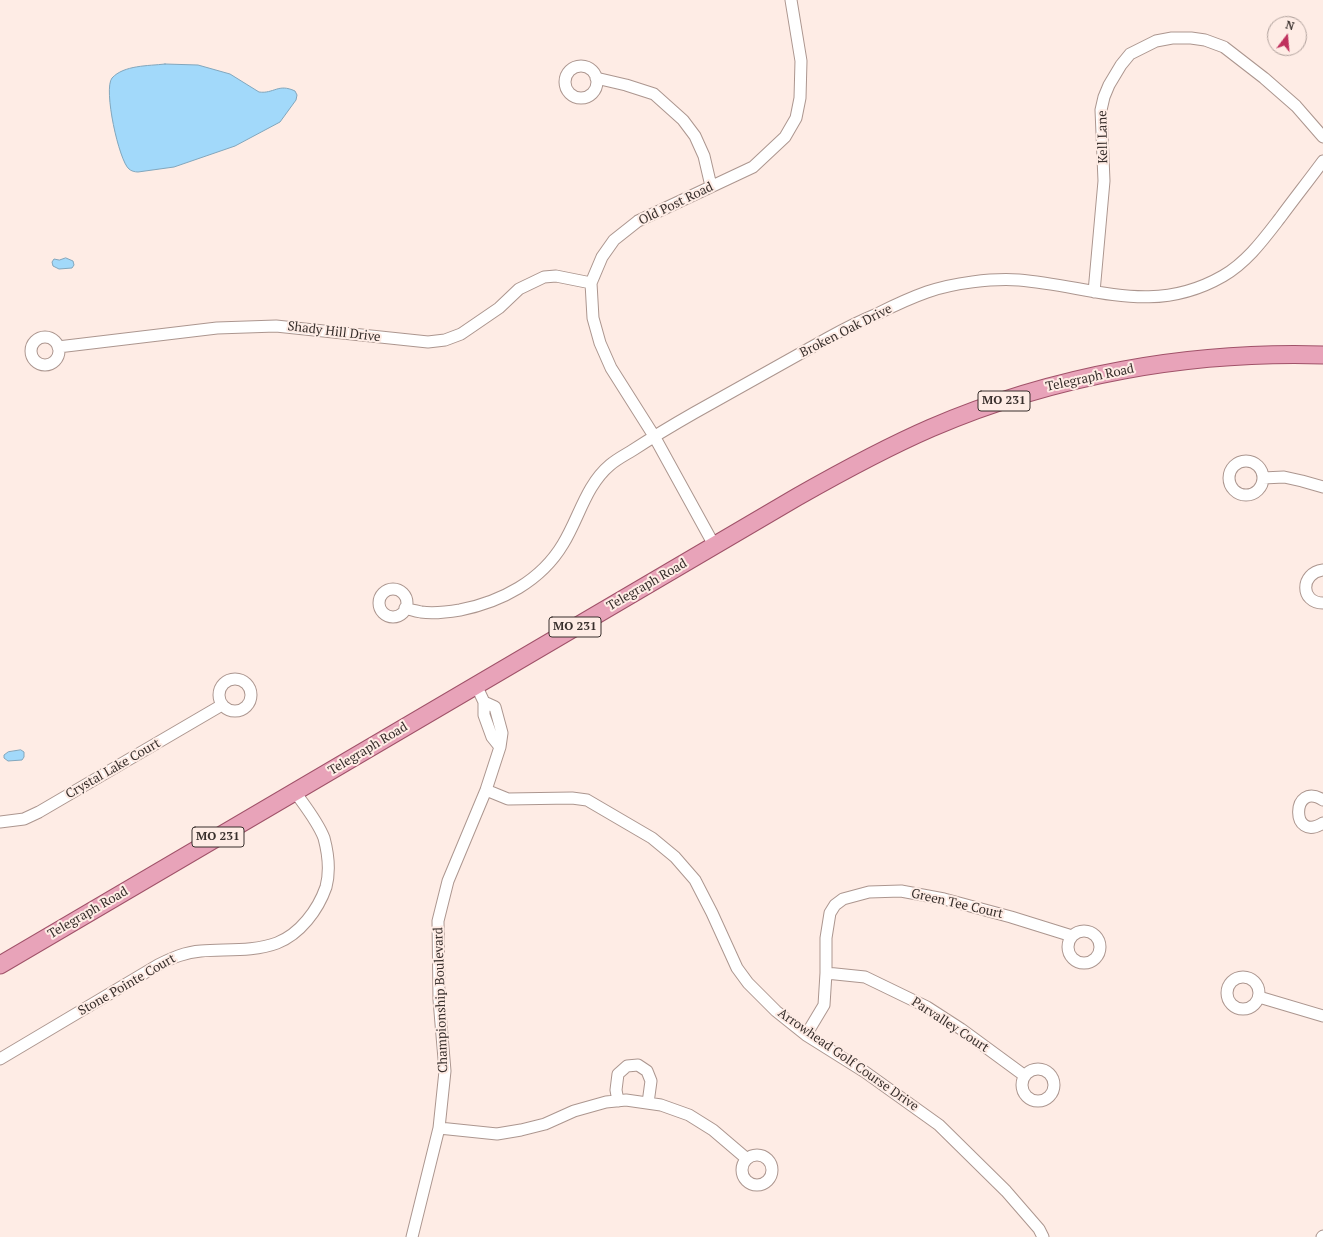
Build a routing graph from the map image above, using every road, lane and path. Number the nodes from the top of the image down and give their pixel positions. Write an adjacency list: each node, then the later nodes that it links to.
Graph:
1 (791, 0): 5 (street, Old Post Road)
2 (596, 78): 5 (street)
3 (1323, 137): 7 (street, Kell Lane)
4 (1323, 161): 7 (street, Broken Oak Drive)
5 (711, 186): 6 (street, Old Post Road)
6 (591, 284): 8 (street, Shady Hill Drive); 10 (street, Old Post Road)
7 (1094, 292): 10 (street, Broken Oak Drive)
8 (58, 347)
9 (1323, 355): 13 (main road, Telegraph Road / MO 231)
10 (654, 436): 13 (street, Old Post Road); 16 (street, Broken Oak Drive)
11 (1263, 478): 12 (street)
12 (1323, 487)
13 (714, 545): 17 (main road, Telegraph Road / MO 231)
14 (1323, 570): 15 (street)
15 (1323, 603)
16 (406, 608)
17 (476, 685): 19 (street, Championship Boulevard); 20 (main road, Telegraph Road / MO 231)
18 (222, 705): 22 (street, Crystal Lake Court)
19 (486, 790): 29 (street, Arrowhead Golf Course Drive); 34 (street, Championship Boulevard)
20 (295, 792): 25 (main road, Telegraph Road / MO 231); 30 (street, Stone Pointe Court)
21 (1323, 800): 23 (street)
22 (0, 822)
23 (1323, 823)
24 (1072, 936): 26 (street, Green Tee Court)
25 (0, 965)
26 (826, 973): 29 (street, Green Tee Court); 31 (street, Parvalley Court)
27 (1259, 997): 28 (street)
28 (1323, 1016)
29 (806, 1035): 37 (street, Arrowhead Golf Course Drive)
30 (0, 1059)
31 (1025, 1076)
32 (618, 1101): 33 (street); 33 (street); 34 (street)
33 (648, 1104): 35 (street)
34 (439, 1128): 36 (street, Championship Boulevard)
35 (746, 1159)
36 (412, 1237)
37 (1044, 1237)

